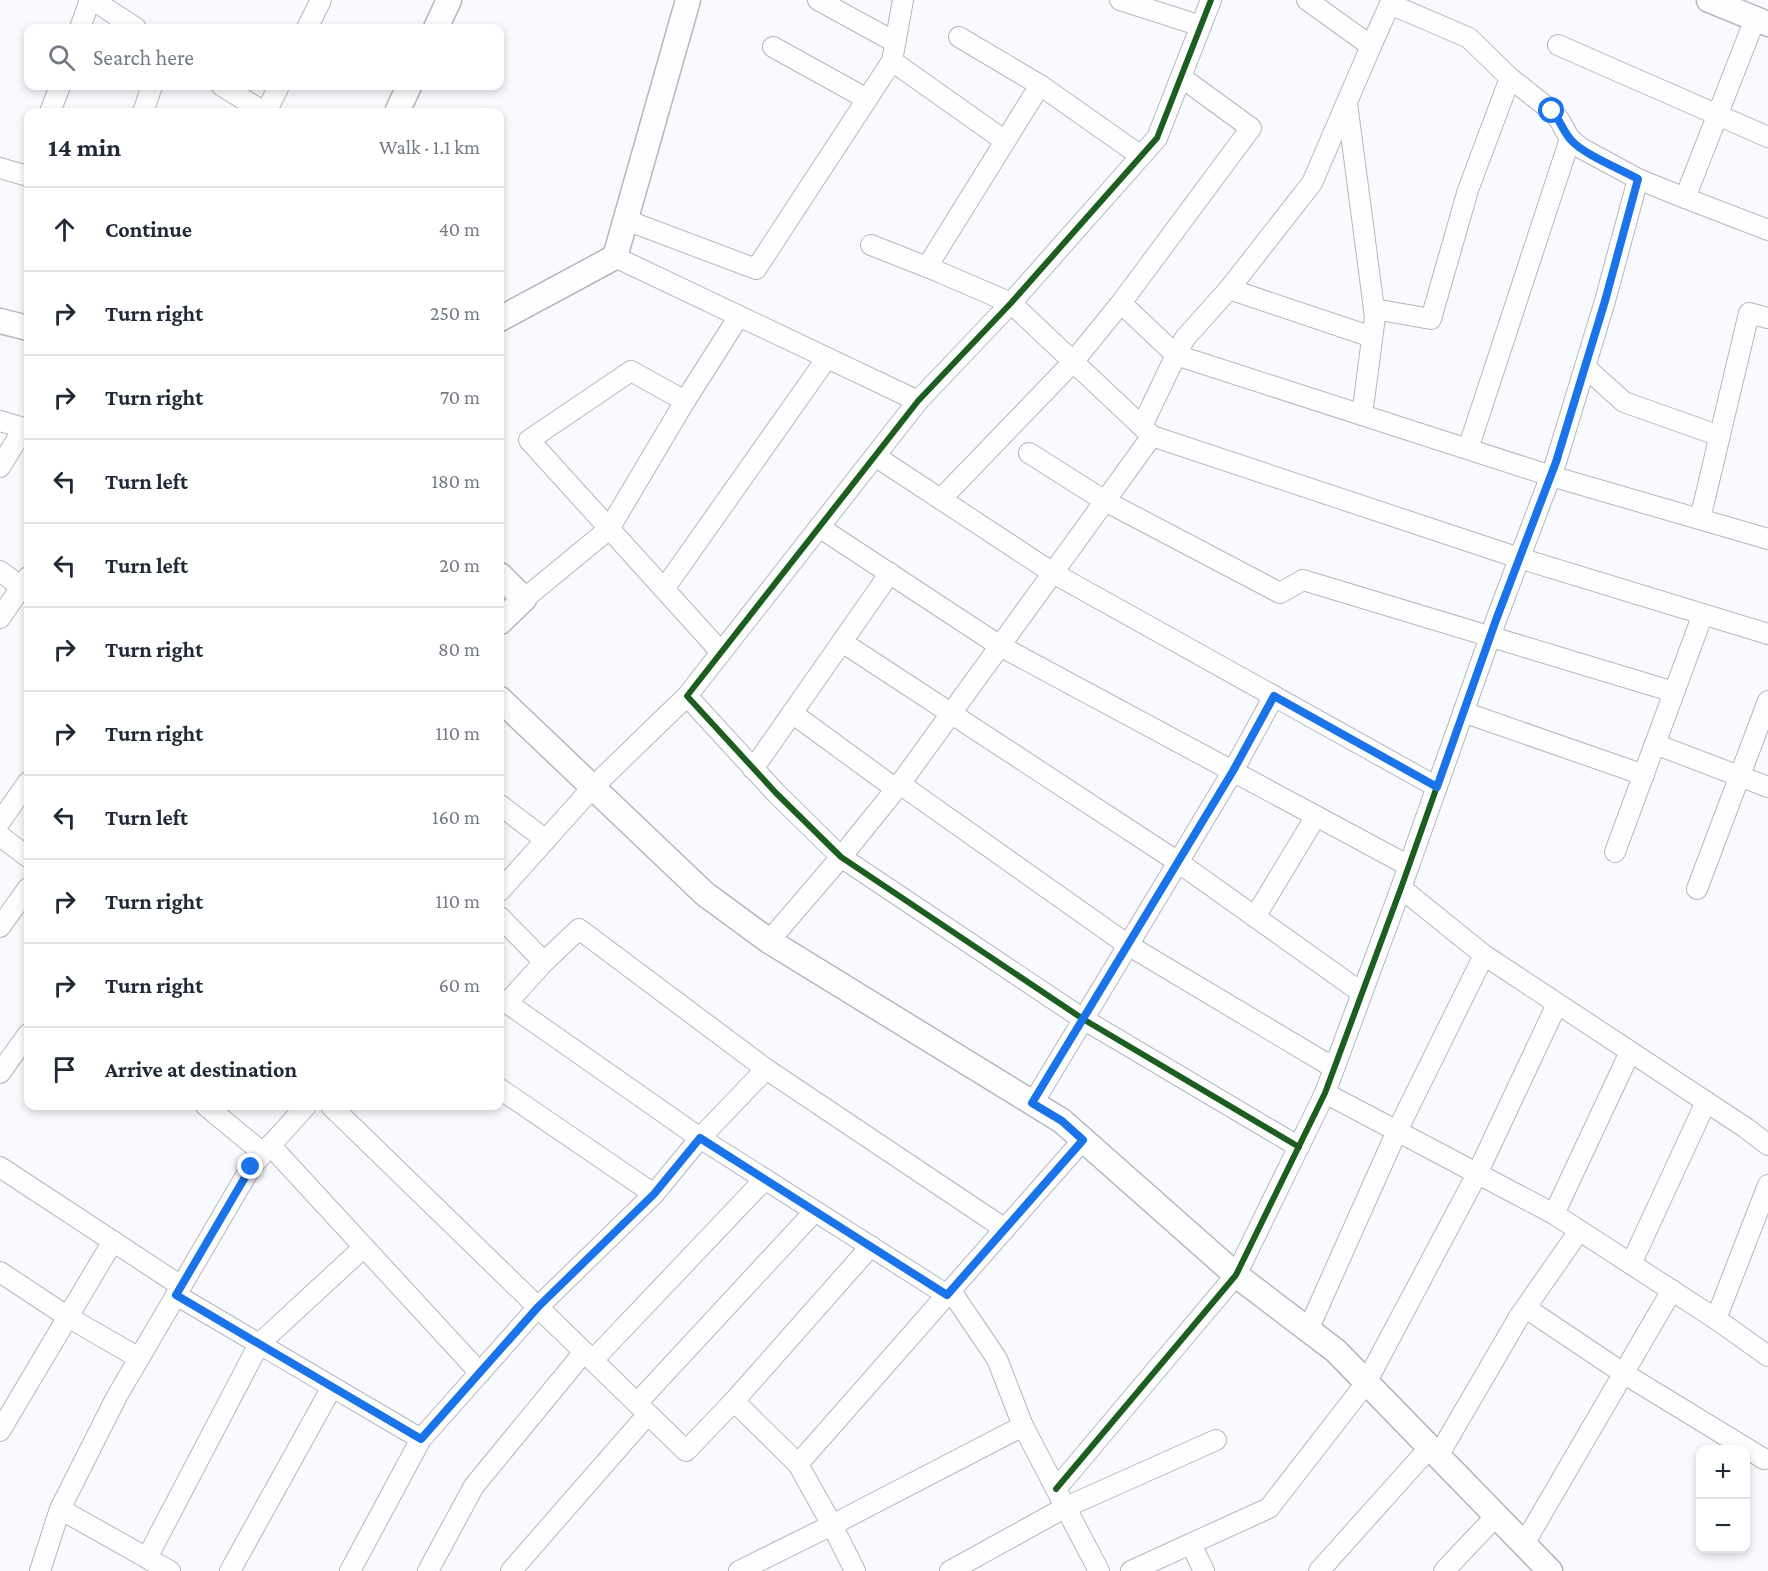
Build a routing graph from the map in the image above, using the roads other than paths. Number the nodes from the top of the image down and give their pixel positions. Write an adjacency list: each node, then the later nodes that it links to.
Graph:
1 (91, 0): 12 (street); 13 (street)
2 (321, 0): 14 (street)
3 (448, 0): 15 (street)
4 (688, 0): 46 (street)
5 (818, 0): 21 (street)
6 (903, 0): 21 (street)
7 (1120, 0): 16 (street)
8 (1211, 0): 16 (street)
9 (1307, 0): 19 (street)
10 (1709, 0): 11 (street)
11 (1762, 21): 37 (street)
12 (82, 24)
13 (130, 24)
14 (309, 24)
15 (438, 24)
16 (1201, 26): 22 (street)
17 (959, 37): 24 (street)
18 (1558, 45): 37 (street)
19 (1371, 46): 23 (street); 31 (street)
20 (773, 47): 30 (street)
21 (893, 52): 30 (street); 40 (street)
22 (1181, 77): 41 (street); 53 (street)
23 (1510, 78): 39 (street); 54 (street)
24 (1041, 85): 40 (street); 41 (street)
25 (58, 90): 32 (street)
26 (150, 90): 33 (street)
27 (229, 90): 34 (street)
28 (277, 90): 35 (street)
29 (408, 90): 36 (street)
30 (867, 99): 46 (street)
31 (1347, 103): 51 (street); 54 (street)
32 (52, 108)
33 (144, 108)
34 (258, 108)
35 (267, 108)
36 (399, 108)
37 (1717, 116): 38 (street); 45 (street)
38 (1768, 137)
39 (1570, 139): 44 (street); 71 (street)
40 (1005, 141): 50 (street)
41 (1141, 156): 52 (street)
42 (0, 168): 43 (street)
43 (24, 174)
44 (1638, 179): 45 (street); 64 (street)
45 (1685, 198): 47 (street)
46 (626, 220): 49 (street)
47 (1768, 230)
48 (870, 245): 50 (street)
49 (615, 257): 55 (street); 56 (street)
50 (927, 267): 52 (street)
51 (1229, 289): 60 (street); 61 (street)
52 (1011, 303): 63 (street); 66 (street)
53 (1121, 303): 61 (street); 63 (street)
54 (1374, 309): 60 (street)
55 (738, 316): 62 (street); 65 (street)
56 (504, 317)
57 (1768, 318): 70 (street)
58 (0, 321): 59 (street)
59 (24, 327)
60 (1372, 337): 67 (street)
61 (1176, 355): 67 (street); 69 (street)
62 (827, 358): 66 (street); 89 (street)
63 (1073, 362): 69 (street); 76 (street)
64 (1585, 367): 70 (street); 75 (street)
65 (685, 401): 80 (street); 80 (street)
66 (918, 401): 73 (street)
67 (1362, 415): 71 (street)
68 (0, 421): 74 (street)
69 (1147, 431): 77 (street); 82 (street)
70 (1720, 436): 78 (street)
71 (1468, 449): 75 (street)
72 (1029, 453): 77 (street)
73 (875, 456): 76 (street); 79 (street)
74 (0, 467)
75 (1551, 476): 78 (street); 82 (street)
76 (941, 499): 85 (street)
77 (1105, 501): 85 (street); 95 (street)
78 (1700, 519): 81 (street)
79 (819, 528): 84 (street); 98 (street)
80 (609, 529): 89 (street); 90 (street)
81 (1768, 539)
82 (1519, 558): 91 (street); 95 (street)
83 (0, 571): 87 (street)
84 (890, 573): 96 (street); 97 (street)
85 (1053, 573): 97 (street); 101 (street)
86 (504, 579): 90 (street)
87 (24, 584)
88 (24, 588): 92 (street)
89 (664, 589): 98 (street)
90 (524, 599): 93 (street)
91 (1703, 614): 94 (street); 99 (street)
92 (0, 618)
93 (504, 618)
94 (1768, 634)
95 (1490, 636): 99 (street); 104 (street)
96 (842, 642): 105 (street); 106 (street)
97 (1000, 646): 106 (street); 109 (street)
98 (721, 652): 100 (street)
99 (1674, 692): 107 (street)
100 (687, 696): 108 (street); 113 (street)
101 (1274, 696): 109 (street); 114 (street)
102 (1768, 700): 111 (street)
103 (504, 703): 113 (street)
104 (1463, 712): 110 (street); 114 (street)
105 (792, 713): 108 (street); 112 (street)
106 (951, 713): 112 (street); 125 (street)
107 (1655, 744): 110 (street); 111 (street)
108 (753, 769): 124 (street)
109 (1233, 771): 118 (street); 125 (street)
110 (1644, 775): 122 (street)
111 (1740, 776): 115 (street); 129 (street)
112 (898, 786): 124 (street); 135 (street)
113 (593, 787): 121 (street); 134 (street)
114 (1437, 787): 126 (street)
115 (1768, 787)
116 (24, 788): 119 (street)
117 (504, 808): 121 (street)
118 (1316, 816): 126 (street); 131 (street)
119 (0, 822)
120 (0, 836): 123 (street)
121 (546, 840): 127 (street)
122 (1615, 852)
123 (24, 854)
124 (841, 857): 134 (street); 142 (street)
125 (1178, 862): 131 (street); 135 (street)
126 (1409, 866): 128 (street)
127 (504, 887)
128 (1401, 888): 136 (street); 138 (street)
129 (1697, 889)
130 (24, 894): 133 (street)
131 (1255, 917): 138 (street)
132 (504, 921): 137 (street)
133 (0, 927)
134 (769, 941): 151 (street)
135 (1128, 945): 142 (street); 145 (street)
136 (1484, 955): 139 (street); 155 (street)
137 (544, 962): 140 (street); 146 (street)
138 (1362, 993): 145 (street)
139 (1557, 1004): 144 (street); 162 (street)
140 (504, 1007)
141 (504, 1009): 156 (street)
142 (1083, 1019): 151 (street); 159 (street)
143 (24, 1040): 147 (street)
144 (1630, 1052): 150 (street); 167 (street)
145 (1334, 1068): 149 (street)
146 (766, 1069): 156 (street); 168 (street)
147 (0, 1073)
148 (504, 1092): 165 (street)
149 (1325, 1093): 155 (street); 159 (street)
150 (1706, 1102): 158 (street); 173 (street)
151 (1032, 1103): 157 (street)
152 (212, 1110): 160 (street)
153 (302, 1110): 160 (street)
154 (336, 1110): 179 (street)
155 (1397, 1131): 162 (street); 183 (street)
156 (700, 1138): 163 (street); 165 (street)
157 (1083, 1140): 168 (street); 175 (street)
158 (1768, 1145)
159 (1299, 1147): 175 (street)
160 (266, 1149): 172 (street); 176 (street)
161 (0, 1167): 170 (street)
162 (1478, 1174): 167 (street); 190 (street)
163 (765, 1179): 166 (street); 185 (street)
164 (1768, 1185): 182 (street)
165 (654, 1194): 179 (street)
166 (815, 1211): 171 (street); 193 (street)
167 (1554, 1214): 169 (street)
168 (1005, 1229): 178 (street)
169 (1579, 1231): 173 (street); 180 (street)
170 (113, 1241): 176 (street); 181 (street)
171 (871, 1246): 178 (street); 192 (street)
172 (364, 1247): 184 (street); 188 (street)
173 (1631, 1264): 177 (street)
174 (0, 1272): 181 (street)
175 (1236, 1275): 183 (street); 201 (street)
176 (179, 1290): 184 (street); 187 (street)
177 (1672, 1290): 182 (street); 189 (street)
178 (949, 1293): 194 (street); 200 (street)
179 (538, 1307): 185 (street); 188 (street)
180 (1526, 1308): 189 (street); 198 (street)
181 (68, 1317): 187 (street); 195 (street)
182 (1716, 1318): 186 (street)
183 (1308, 1329): 190 (street)
184 (259, 1344): 191 (street); 208 (street)
185 (588, 1356): 193 (street); 213 (street)
186 (1768, 1356)
187 (139, 1358): 203 (street)
188 (480, 1373): 196 (street)
189 (1623, 1373): 199 (street); 207 (street)
190 (1366, 1383): 198 (street); 206 (street)
191 (332, 1387): 196 (street); 211 (street)
192 (734, 1401): 193 (street); 200 (street)
193 (643, 1409): 214 (street)
194 (1023, 1426): 201 (street); 205 (street)
195 (0, 1431)
196 (421, 1439): 212 (street)
197 (1216, 1440): 202 (street)
198 (1434, 1451): 204 (street); 221 (street)
199 (1764, 1459)
200 (798, 1464): 205 (street)
201 (1056, 1489): 202 (street)
202 (1066, 1507): 217 (street); 218 (street)
203 (60, 1509): 208 (street); 209 (street)
204 (1496, 1516): 207 (street); 222 (street)
205 (832, 1525): 215 (street); 216 (street)
206 (1191, 1544): 219 (street); 220 (street)
207 (1524, 1544): 223 (street)
208 (147, 1558): 210 (street)
209 (40, 1571)
210 (170, 1571)
211 (230, 1571)
212 (350, 1571)
213 (428, 1571)
214 (512, 1571)
215 (739, 1571)
216 (855, 1571)
217 (950, 1571)
218 (1099, 1571)
219 (1131, 1571)
220 (1204, 1571)
221 (1319, 1571)
222 (1444, 1571)
223 (1550, 1571)

